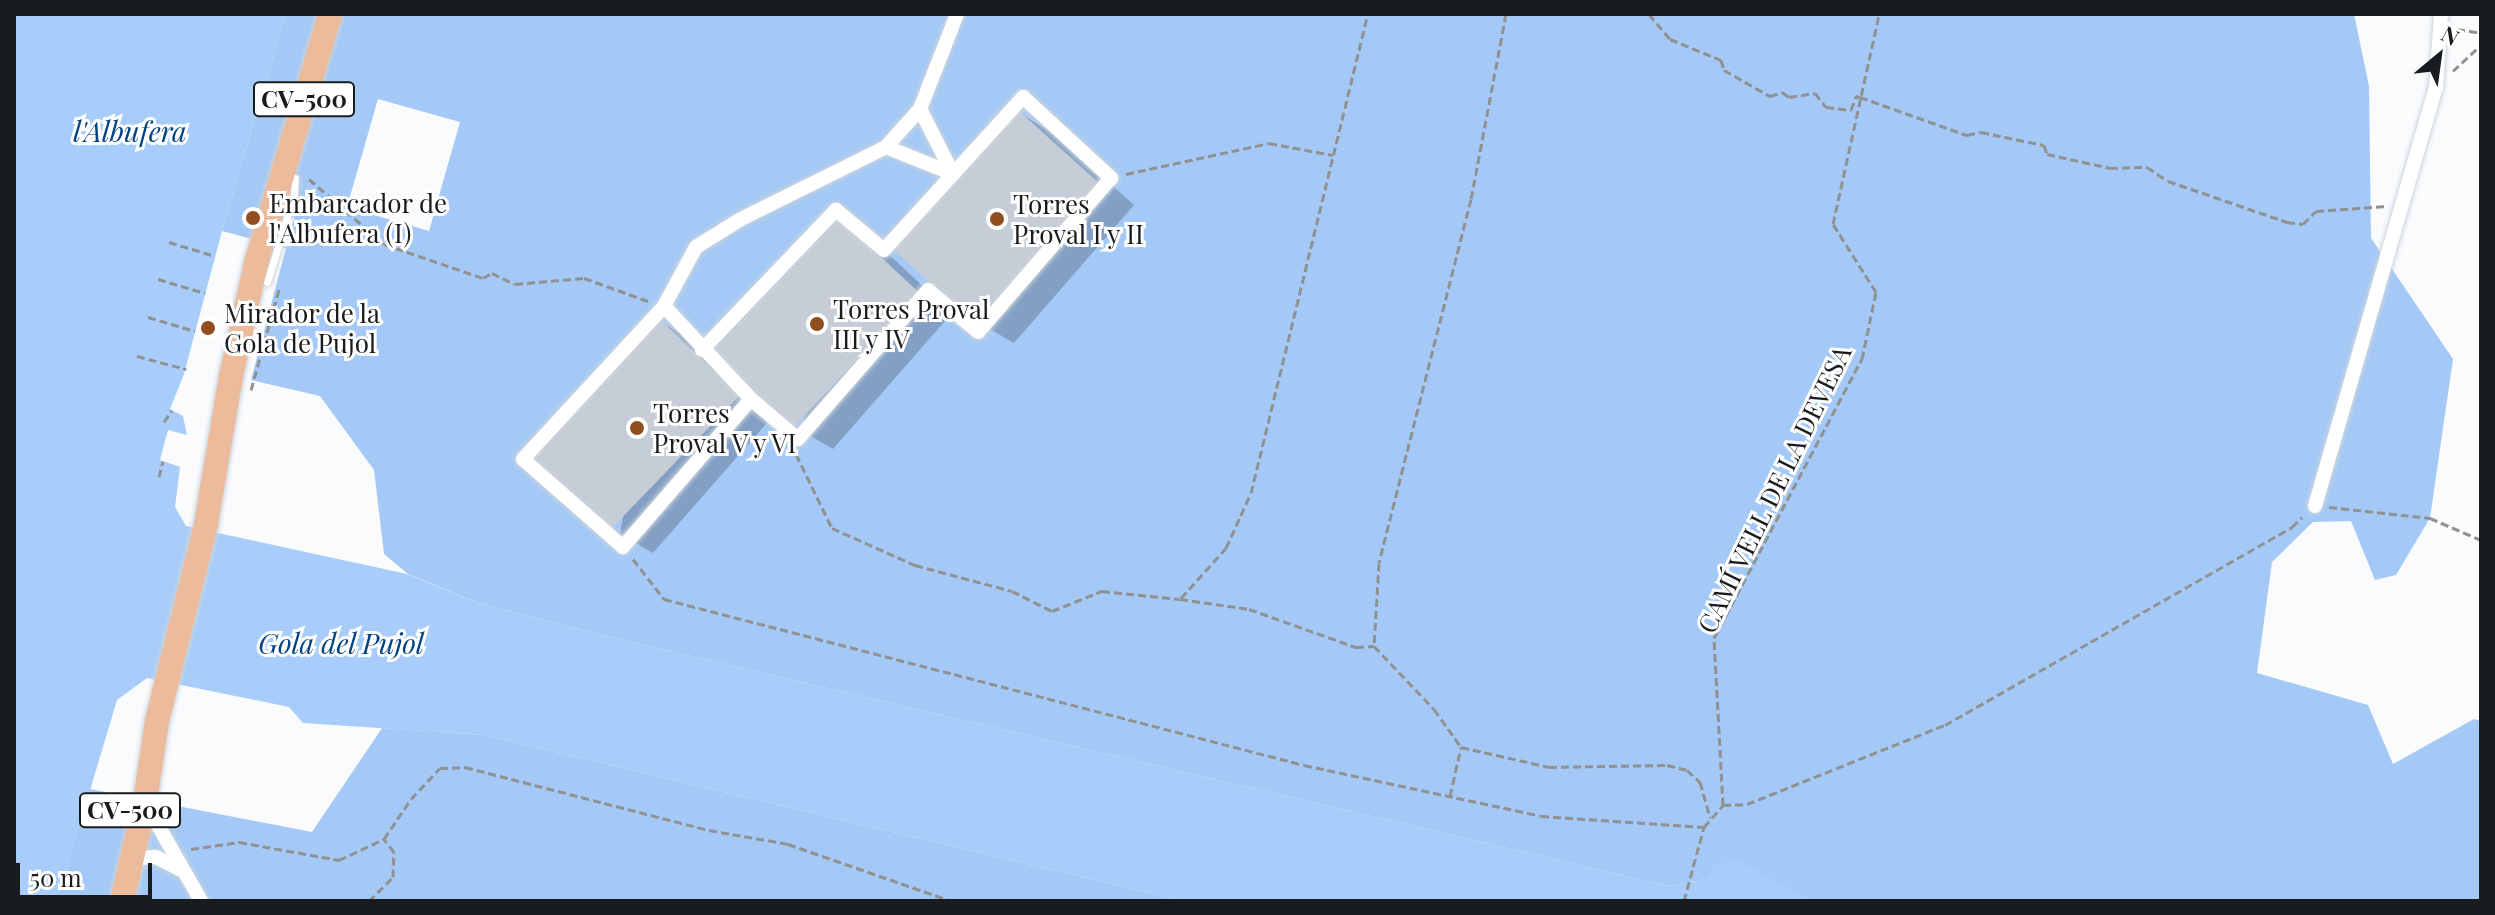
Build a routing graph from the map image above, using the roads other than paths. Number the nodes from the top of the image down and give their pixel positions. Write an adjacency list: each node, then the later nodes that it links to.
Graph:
1 (330, 14): 10 (main road, CV-500)
2 (341, 14): 10 (main road, CV-500)
3 (944, 14): 6 (street)
4 (957, 14): 6 (street)
5 (2440, 20): 14 (street)
6 (947, 33): 7 (street)
7 (920, 109): 8 (street); 9 (street)
8 (886, 147): 9 (street); 11 (street)
9 (953, 174): 12 (street); 13 (street)
10 (290, 177): 15 (main road, CV-500)
11 (664, 306): 12 (street); 13 (street)
12 (702, 350): 13 (street)
13 (751, 399)
14 (2315, 506)
15 (157, 721): 16 (main road, CV-500); 19 (main road, CV-500)
16 (145, 802): 17 (main road, CV-500); 18 (street)
17 (131, 864): 18 (street); 20 (main road, CV-500)
18 (181, 870): 21 (street)
19 (108, 901)
20 (122, 901)
21 (201, 901)

